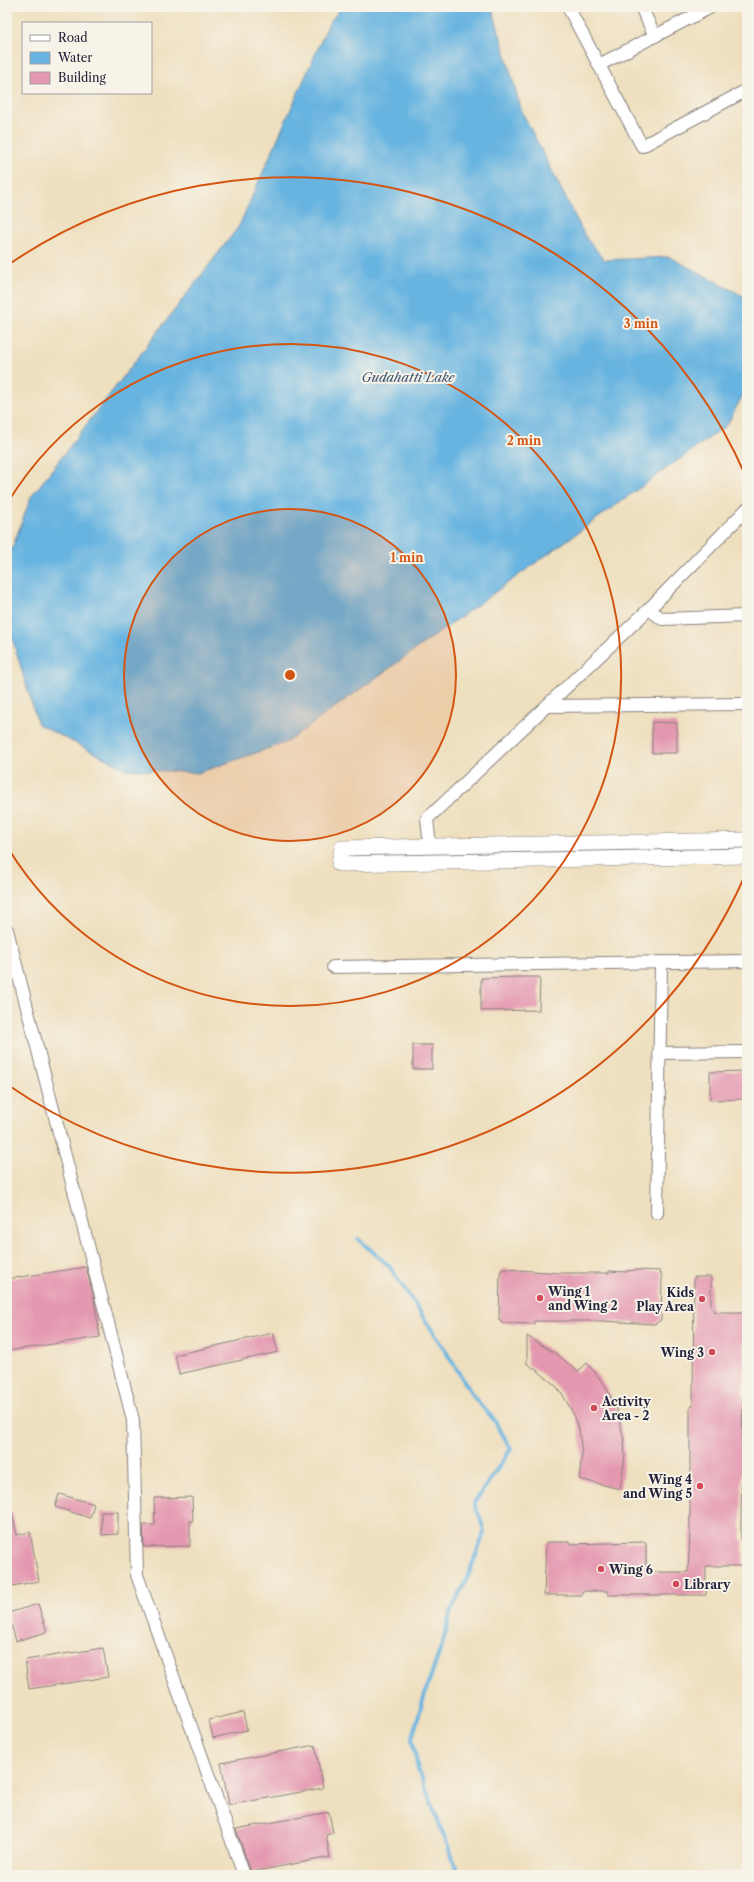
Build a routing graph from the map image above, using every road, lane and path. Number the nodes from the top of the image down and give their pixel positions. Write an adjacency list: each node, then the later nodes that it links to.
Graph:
1 (568, 7): 5 (street)
2 (640, 7): 4 (street)
3 (712, 7): 4 (street)
4 (655, 36): 5 (street)
5 (599, 65): 6 (street)
6 (747, 90)
7 (747, 509): 8 (street)
8 (649, 610): 9 (street); 11 (street)
9 (747, 616)
10 (747, 704): 11 (street)
11 (547, 706): 13 (street)
12 (747, 840): 13 (street)
13 (430, 846): 14 (street)
14 (747, 856)
15 (7, 930): 22 (street)
16 (747, 961): 17 (street)
17 (661, 962): 18 (street); 20 (street)
18 (333, 967)
19 (747, 1052): 20 (street)
20 (659, 1053): 21 (street)
21 (657, 1213)
22 (244, 1875)

